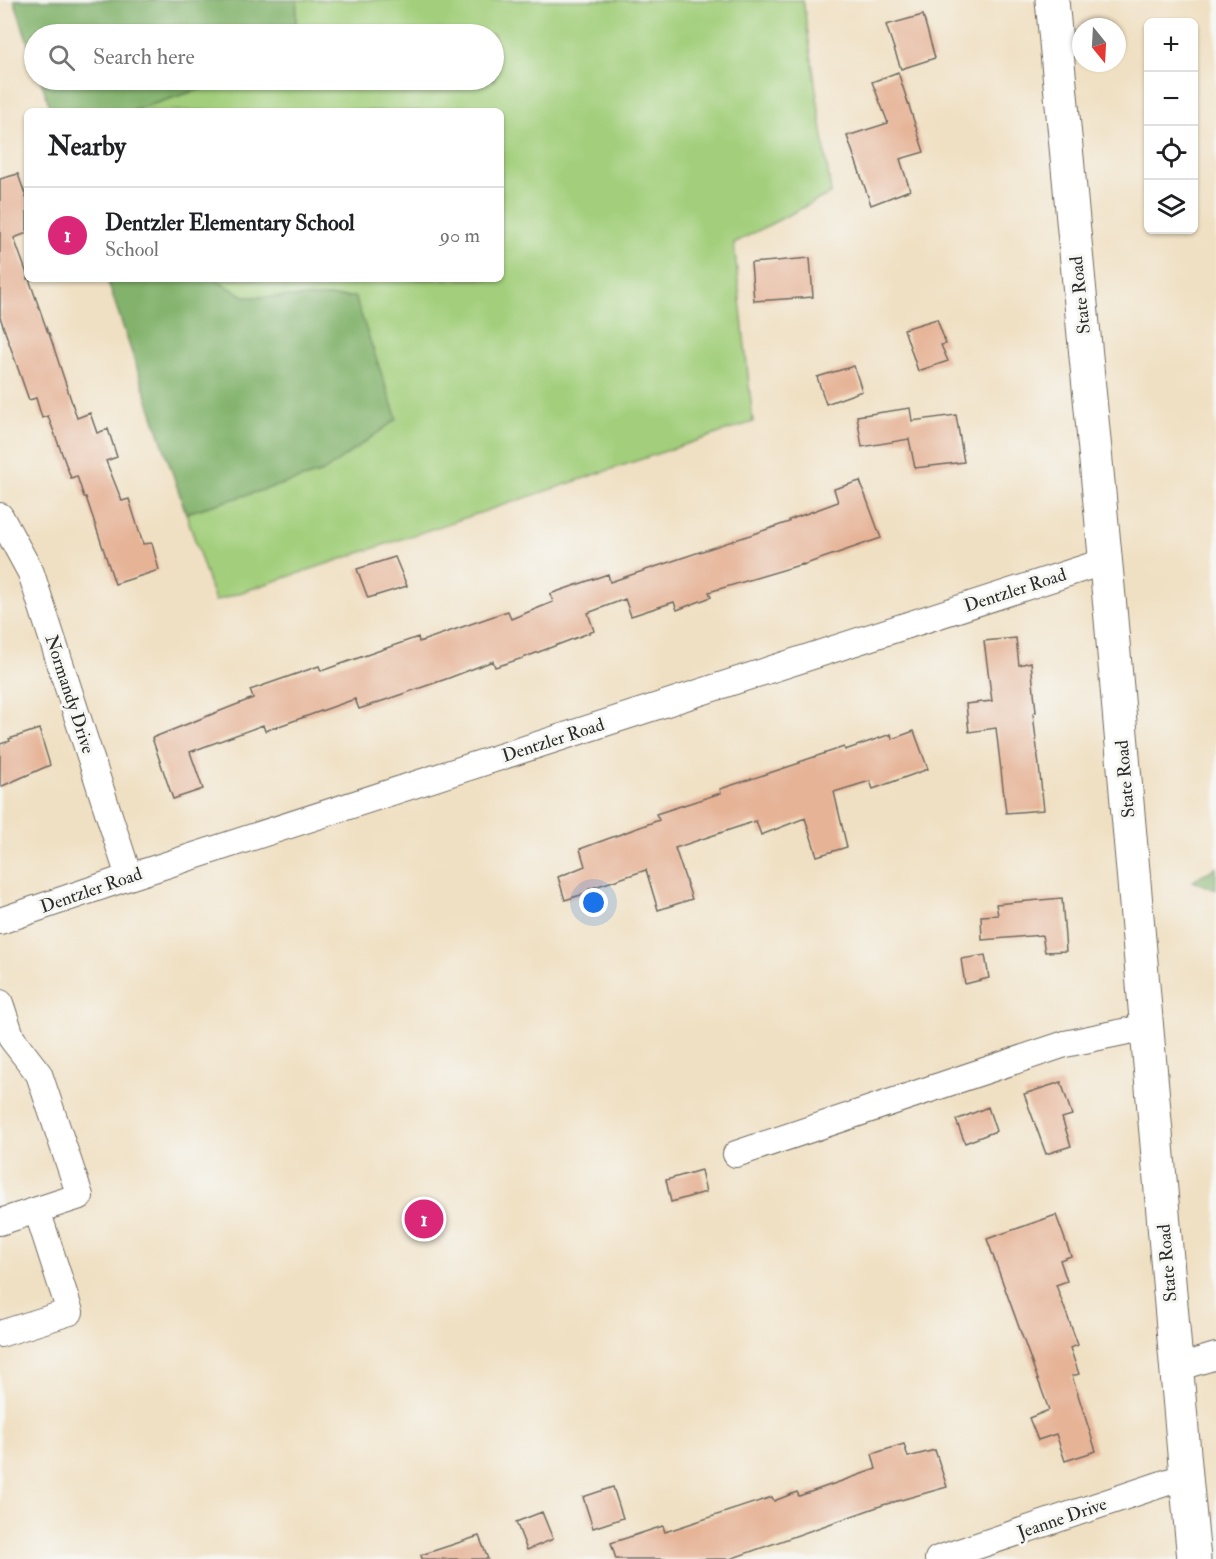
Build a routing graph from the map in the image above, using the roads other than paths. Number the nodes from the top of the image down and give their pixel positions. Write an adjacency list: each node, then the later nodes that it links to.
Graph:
1 (1052, 0): 3 (main road, State Road)
2 (0, 516): 4 (street, Normandy Drive)
3 (1106, 561): 4 (street, Dentzler Road); 7 (main road, State Road)
4 (129, 877): 5 (street, Dentzler Road)
5 (0, 921)
6 (0, 1003): 8 (street)
7 (1147, 1027): 9 (street); 14 (main road, State Road)
8 (6, 1041): 10 (street)
9 (736, 1154)
10 (36, 1210): 11 (street); 12 (street)
11 (0, 1222)
12 (0, 1334)
13 (1216, 1356): 14 (street)
14 (1176, 1368): 15 (main road, State Road)
15 (1186, 1476): 16 (street, Jeanne Drive); 17 (main road, State Road)
16 (938, 1559)
17 (1194, 1559)

